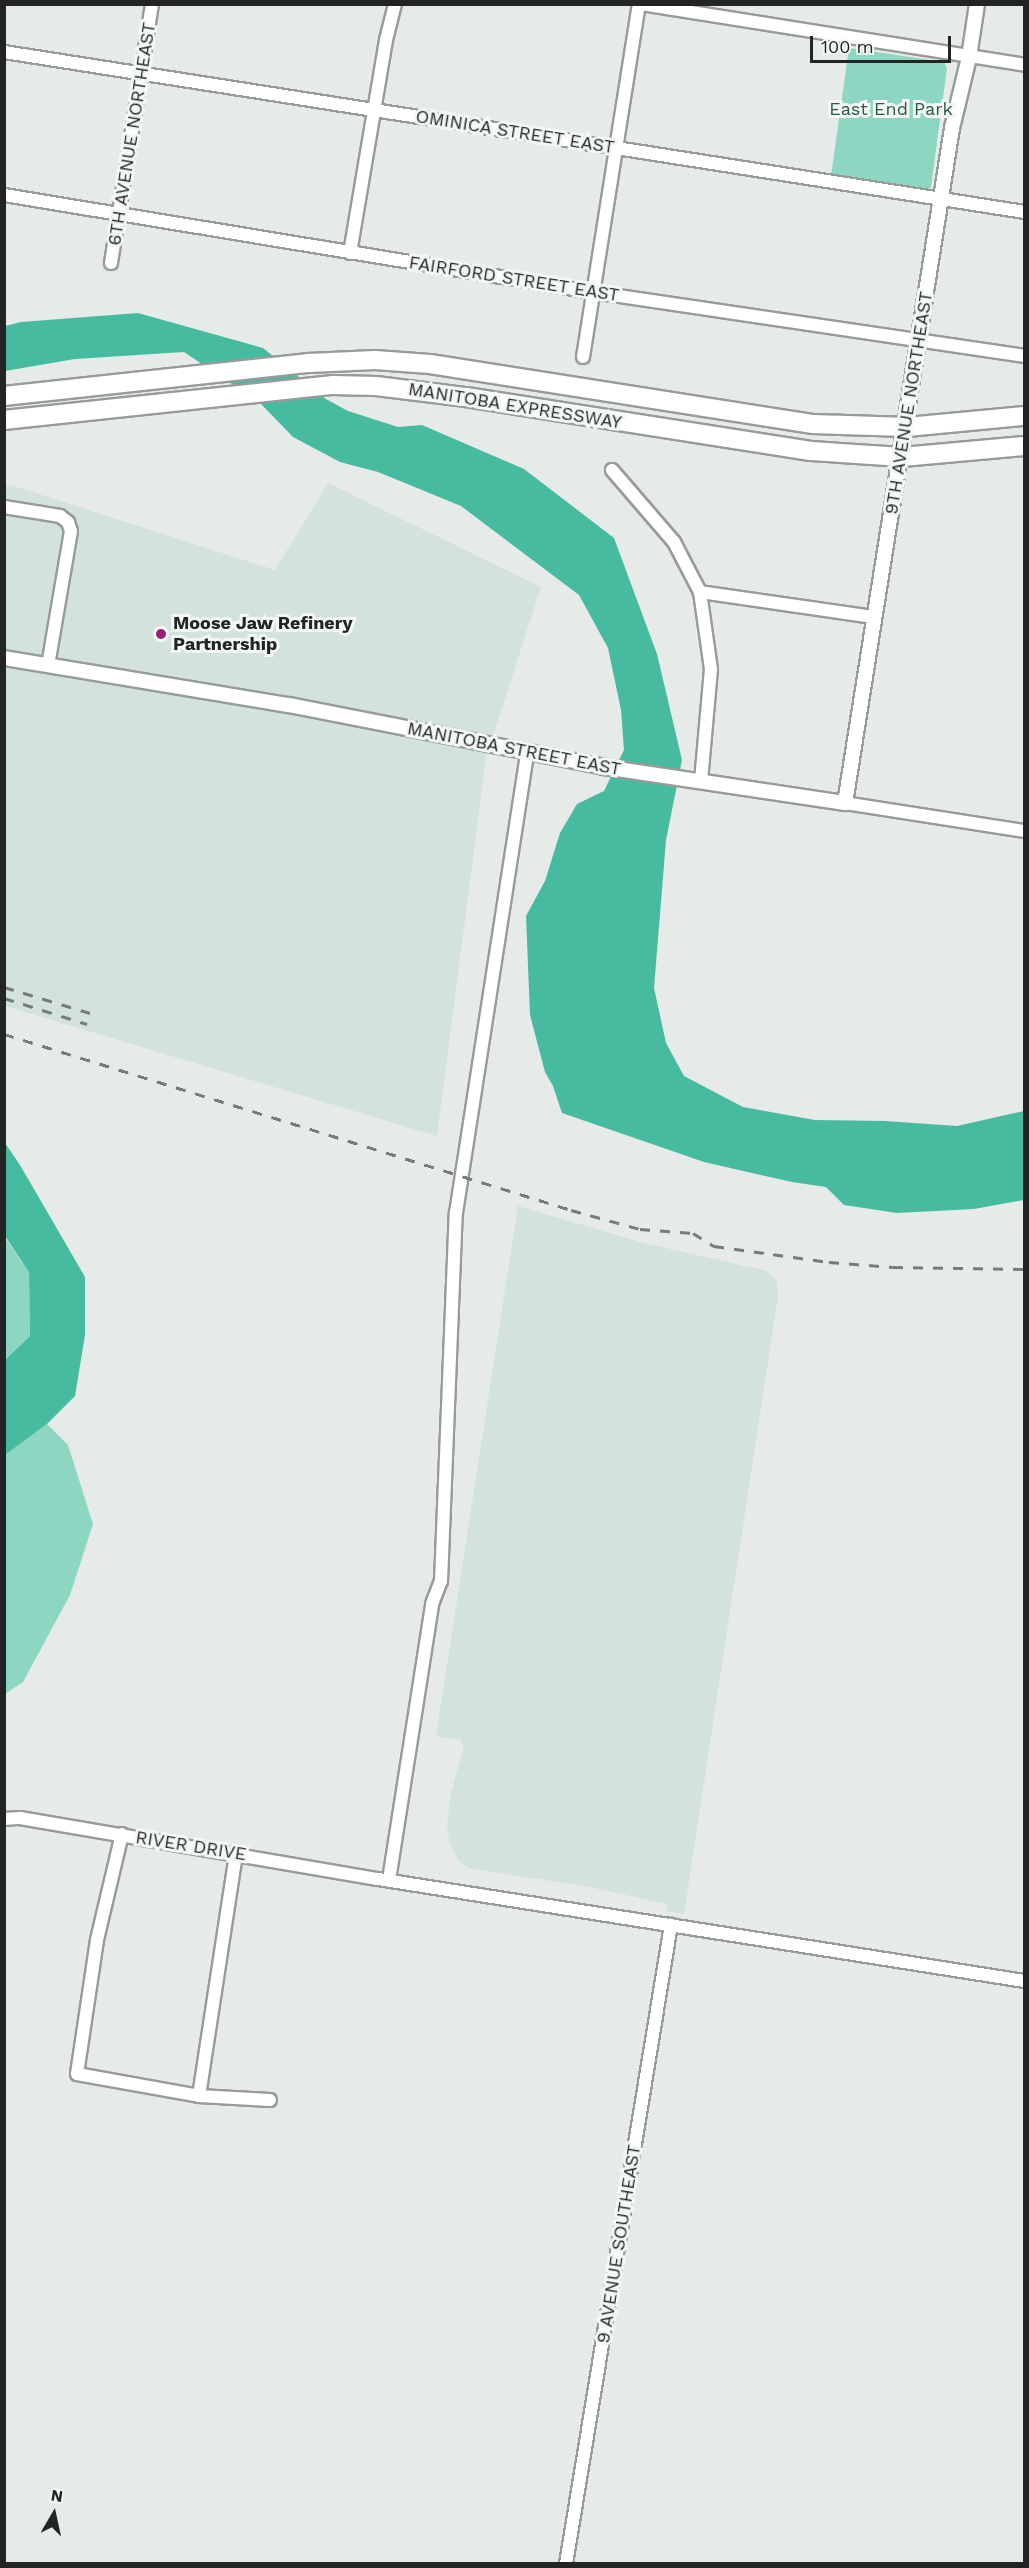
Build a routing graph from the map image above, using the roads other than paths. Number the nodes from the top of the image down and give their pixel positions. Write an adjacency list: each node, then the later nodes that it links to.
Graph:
1 (152, 4): 8 (street, 6TH AVENUE NORTHEAST)
2 (395, 4): 9 (street)
3 (640, 4): 6 (street); 10 (street)
4 (977, 4): 6 (street, 9TH AVENUE NORTHEAST)
5 (4, 52): 8 (street, OMINICA STREET EAST)
6 (969, 57): 7 (street); 12 (street, 9TH AVENUE NORTHEAST)
7 (1024, 66)
8 (141, 74): 9 (street, OMINICA STREET EAST); 14 (street, 6TH AVENUE NORTHEAST)
9 (375, 110): 10 (street, OMINICA STREET EAST); 15 (street)
10 (615, 148): 12 (street, OMINICA STREET EAST); 17 (street)
11 (4, 195): 14 (street, FAIRFORD STREET EAST)
12 (942, 200): 13 (street, OMINICA STREET EAST); 18 (street, 9TH AVENUE NORTHEAST)
13 (1024, 212)
14 (119, 213): 15 (street, FAIRFORD STREET EAST); 16 (street, 6TH AVENUE NORTHEAST)
15 (350, 253): 17 (street, FAIRFORD STREET EAST)
16 (111, 262)
17 (592, 292): 18 (street, FAIRFORD STREET EAST); 20 (street)
18 (920, 341): 19 (street, FAIRFORD STREET EAST); 24 (street, 9TH AVENUE NORTHEAST)
19 (1024, 356)
20 (583, 357)
21 (4, 396): 24 (main road, MANITOBA EXPRESSWAY)
22 (1024, 416): 24 (main road, MANITOBA EXPRESSWAY)
23 (4, 420): 26 (main road, MANITOBA EXPRESSWAY)
24 (907, 427): 26 (street, 9TH AVENUE NORTHEAST)
25 (1024, 446): 26 (main road, MANITOBA EXPRESSWAY)
26 (902, 457): 30 (street, 9TH AVENUE NORTHEAST)
27 (612, 471): 29 (street)
28 (4, 507): 32 (street)
29 (700, 592): 30 (street); 34 (street)
30 (874, 617): 35 (street, 9TH AVENUE NORTHEAST)
31 (4, 658): 32 (street, MANITOBA STREET EAST)
32 (48, 665): 33 (street, MANITOBA STREET EAST)
33 (527, 752): 34 (street, MANITOBA STREET EAST); 40 (street)
34 (694, 779): 35 (street, MANITOBA STREET EAST)
35 (846, 803): 36 (street, MANITOBA STREET EAST)
36 (1024, 831)
37 (4, 1819): 38 (street, RIVER DRIVE)
38 (122, 1834): 39 (street, RIVER DRIVE); 43 (street)
39 (237, 1853): 40 (street, RIVER DRIVE); 43 (street)
40 (383, 1879): 41 (street, RIVER DRIVE)
41 (671, 1925): 42 (street, RIVER DRIVE); 45 (street, 9 AVENUE SOUTHEAST)
42 (1024, 1981)
43 (199, 2096): 44 (street)
44 (270, 2100)
45 (566, 2564)

